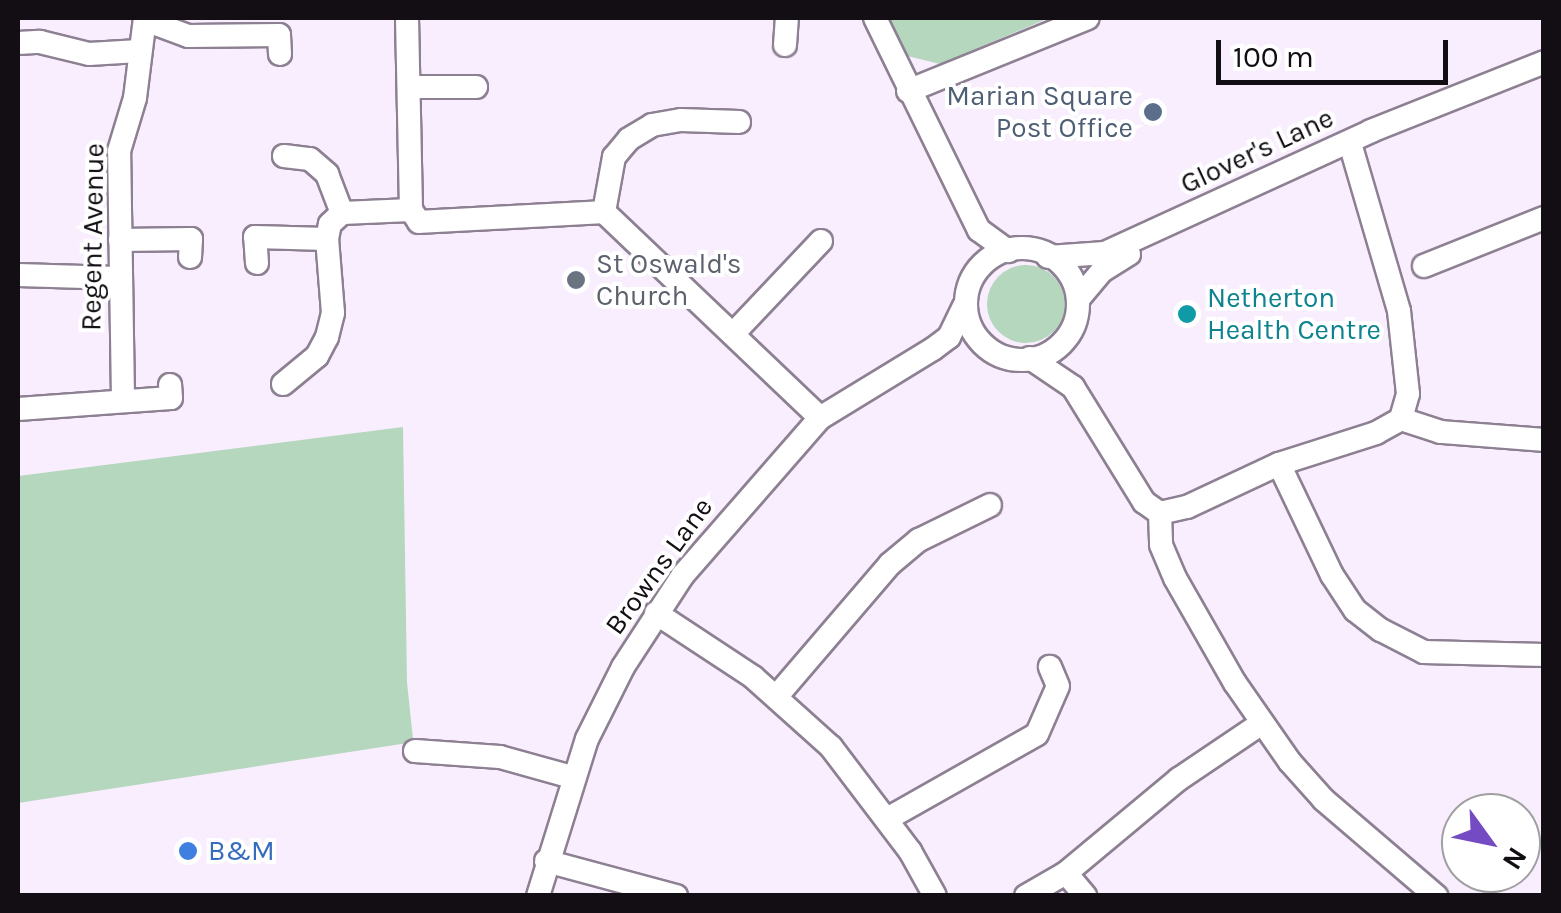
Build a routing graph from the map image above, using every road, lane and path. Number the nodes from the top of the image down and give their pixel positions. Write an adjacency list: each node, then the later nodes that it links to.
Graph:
1 (407, 18): 13 (street)
2 (787, 18): 7 (street)
3 (875, 18): 14 (street)
4 (1088, 18): 14 (street)
5 (145, 19): 8 (street, Regent Avenue); 9 (street)
6 (18, 44): 8 (street)
7 (785, 45)
8 (139, 52): 24 (street, Regent Avenue)
9 (280, 54)
10 (1544, 62): 28 (street, Glover's Lane)
11 (1544, 70): 17 (street, Glover's Lane)
12 (476, 86): 13 (street)
13 (409, 87): 18 (street)
14 (908, 92): 22 (street)
15 (739, 122): 19 (street)
16 (292, 149): 20 (street)
17 (1352, 150): 34 (street, Glover's Lane); 47 (street)
18 (410, 210): 19 (street); 20 (street)
19 (604, 212): 36 (street)
20 (342, 213): 23 (street)
21 (1544, 218): 30 (street)
22 (979, 230): 26 (street); 31 (street)
23 (326, 239): 29 (street); 41 (street)
24 (120, 240): 27 (street); 33 (street, Regent Avenue)
25 (821, 241): 36 (street)
26 (1008, 252): 28 (street); 31 (street)
27 (190, 257)
28 (1048, 257): 34 (street)
29 (257, 263)
30 (1424, 266)
31 (972, 274): 35 (street)
32 (18, 276): 33 (street)
33 (118, 278): 44 (street, Regent Avenue)
34 (1080, 296): 37 (street)
35 (964, 306): 38 (street, Browns Lane); 39 (street)
36 (733, 334): 46 (street)
37 (1070, 338): 40 (street); 43 (street)
38 (934, 349): 39 (street, Browns Lane); 46 (street, Browns Lane)
39 (989, 349): 40 (street)
40 (1030, 358): 43 (street)
41 (283, 384)
42 (170, 385): 44 (street)
43 (1073, 387): 50 (street)
44 (123, 399): 45 (street)
45 (18, 409)
46 (820, 418): 52 (street, Browns Lane)
47 (1401, 419): 48 (street); 49 (street)
48 (1544, 440)
49 (1278, 464): 50 (street); 53 (street)
50 (1160, 513): 56 (street)
51 (982, 516): 55 (street)
52 (656, 613): 55 (street); 58 (street, Browns Lane)
53 (1544, 655)
54 (1062, 679): 59 (street)
55 (776, 697): 59 (street)
56 (1262, 723): 61 (street); 67 (street)
57 (416, 750): 58 (street)
58 (572, 777): 60 (street, Browns Lane)
59 (888, 818): 64 (street)
60 (546, 861): 62 (street); 63 (street, Browns Lane)
61 (1066, 873): 65 (street); 66 (street)
62 (687, 892)
63 (538, 896)
64 (935, 896)
65 (1026, 896)
66 (1084, 896)
67 (1436, 896)

